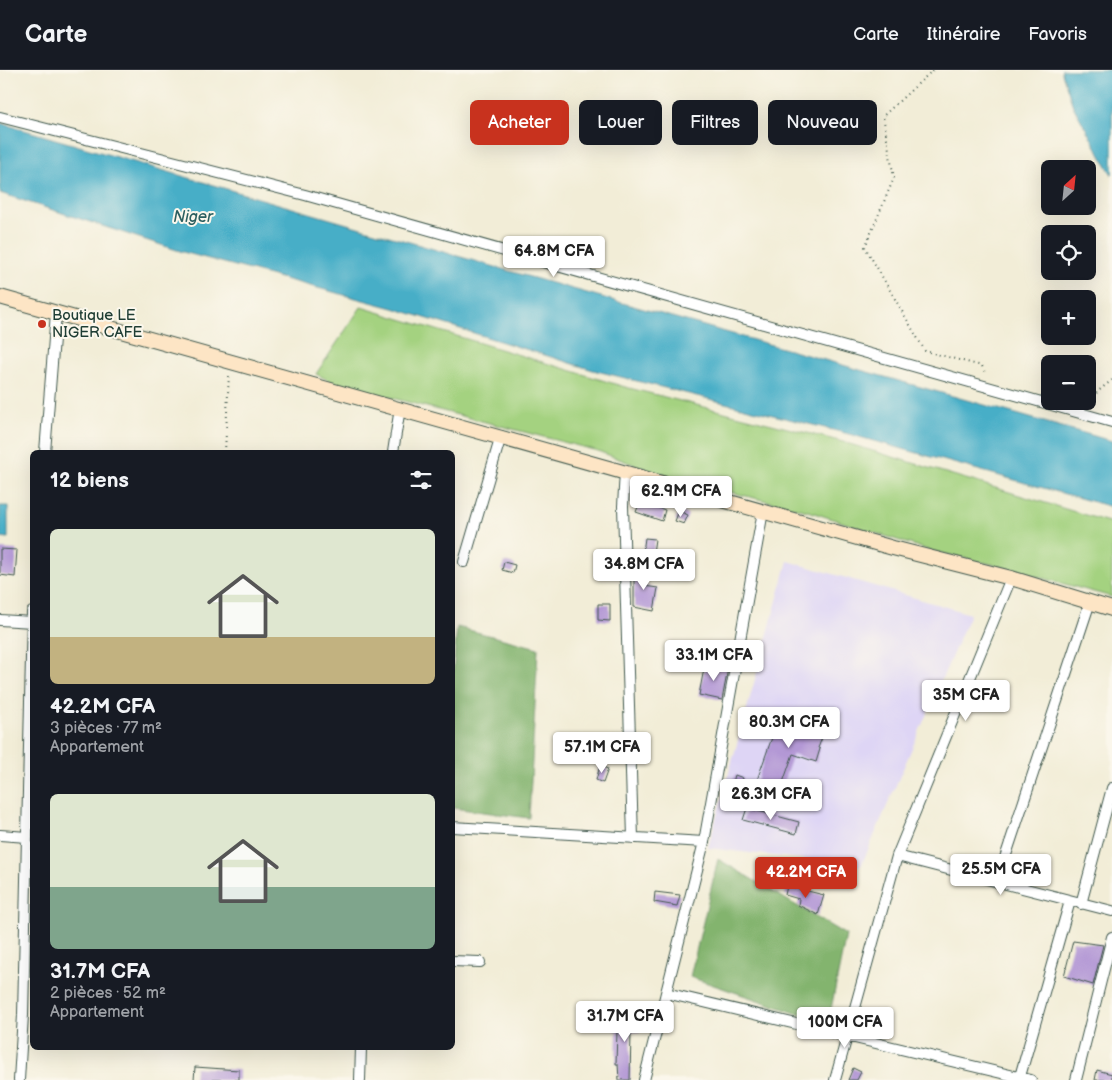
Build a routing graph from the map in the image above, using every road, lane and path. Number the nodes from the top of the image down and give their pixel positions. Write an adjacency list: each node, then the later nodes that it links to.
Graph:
1 (933, 70): 7 (path)
2 (0, 117): 7 (street)
3 (0, 297): 4 (main road)
4 (56, 313): 5 (main road); 12 (street)
5 (229, 361): 8 (main road); 13 (path)
6 (1112, 380): 9 (path)
7 (991, 386): 9 (street)
8 (400, 408): 11 (main road); 14 (street)
9 (1087, 416): 10 (street)
10 (1112, 422)
11 (501, 436): 15 (main road); 17 (street)
12 (45, 450)
13 (225, 450)
14 (393, 450)
15 (625, 472): 16 (main road); 28 (street)
16 (763, 511): 18 (main road); 29 (street)
17 (464, 562)
18 (1011, 578): 19 (main road); 30 (street)
19 (1090, 602): 20 (main road); 31 (street)
20 (1112, 609)
21 (30, 619): 22 (street)
22 (0, 620)
23 (1112, 788): 33 (street)
24 (30, 807): 27 (street)
25 (455, 828): 28 (street)
26 (0, 835): 27 (street)
27 (27, 837): 42 (street)
28 (634, 838): 29 (street)
29 (704, 842): 38 (street)
30 (897, 856): 31 (street); 39 (street)
31 (997, 882): 32 (street)
32 (1070, 901): 33 (street); 41 (street)
33 (1081, 904): 34 (street)
34 (1112, 912)
35 (1112, 937): 47 (street)
36 (455, 961): 37 (street)
37 (480, 962)
38 (666, 994): 39 (street); 44 (street)
39 (847, 1036): 41 (street); 45 (street)
40 (361, 1050): 43 (street)
41 (1019, 1079): 46 (street)
42 (18, 1080)
43 (360, 1080)
44 (644, 1080)
45 (835, 1080)
46 (1031, 1080)
47 (1076, 1080)

